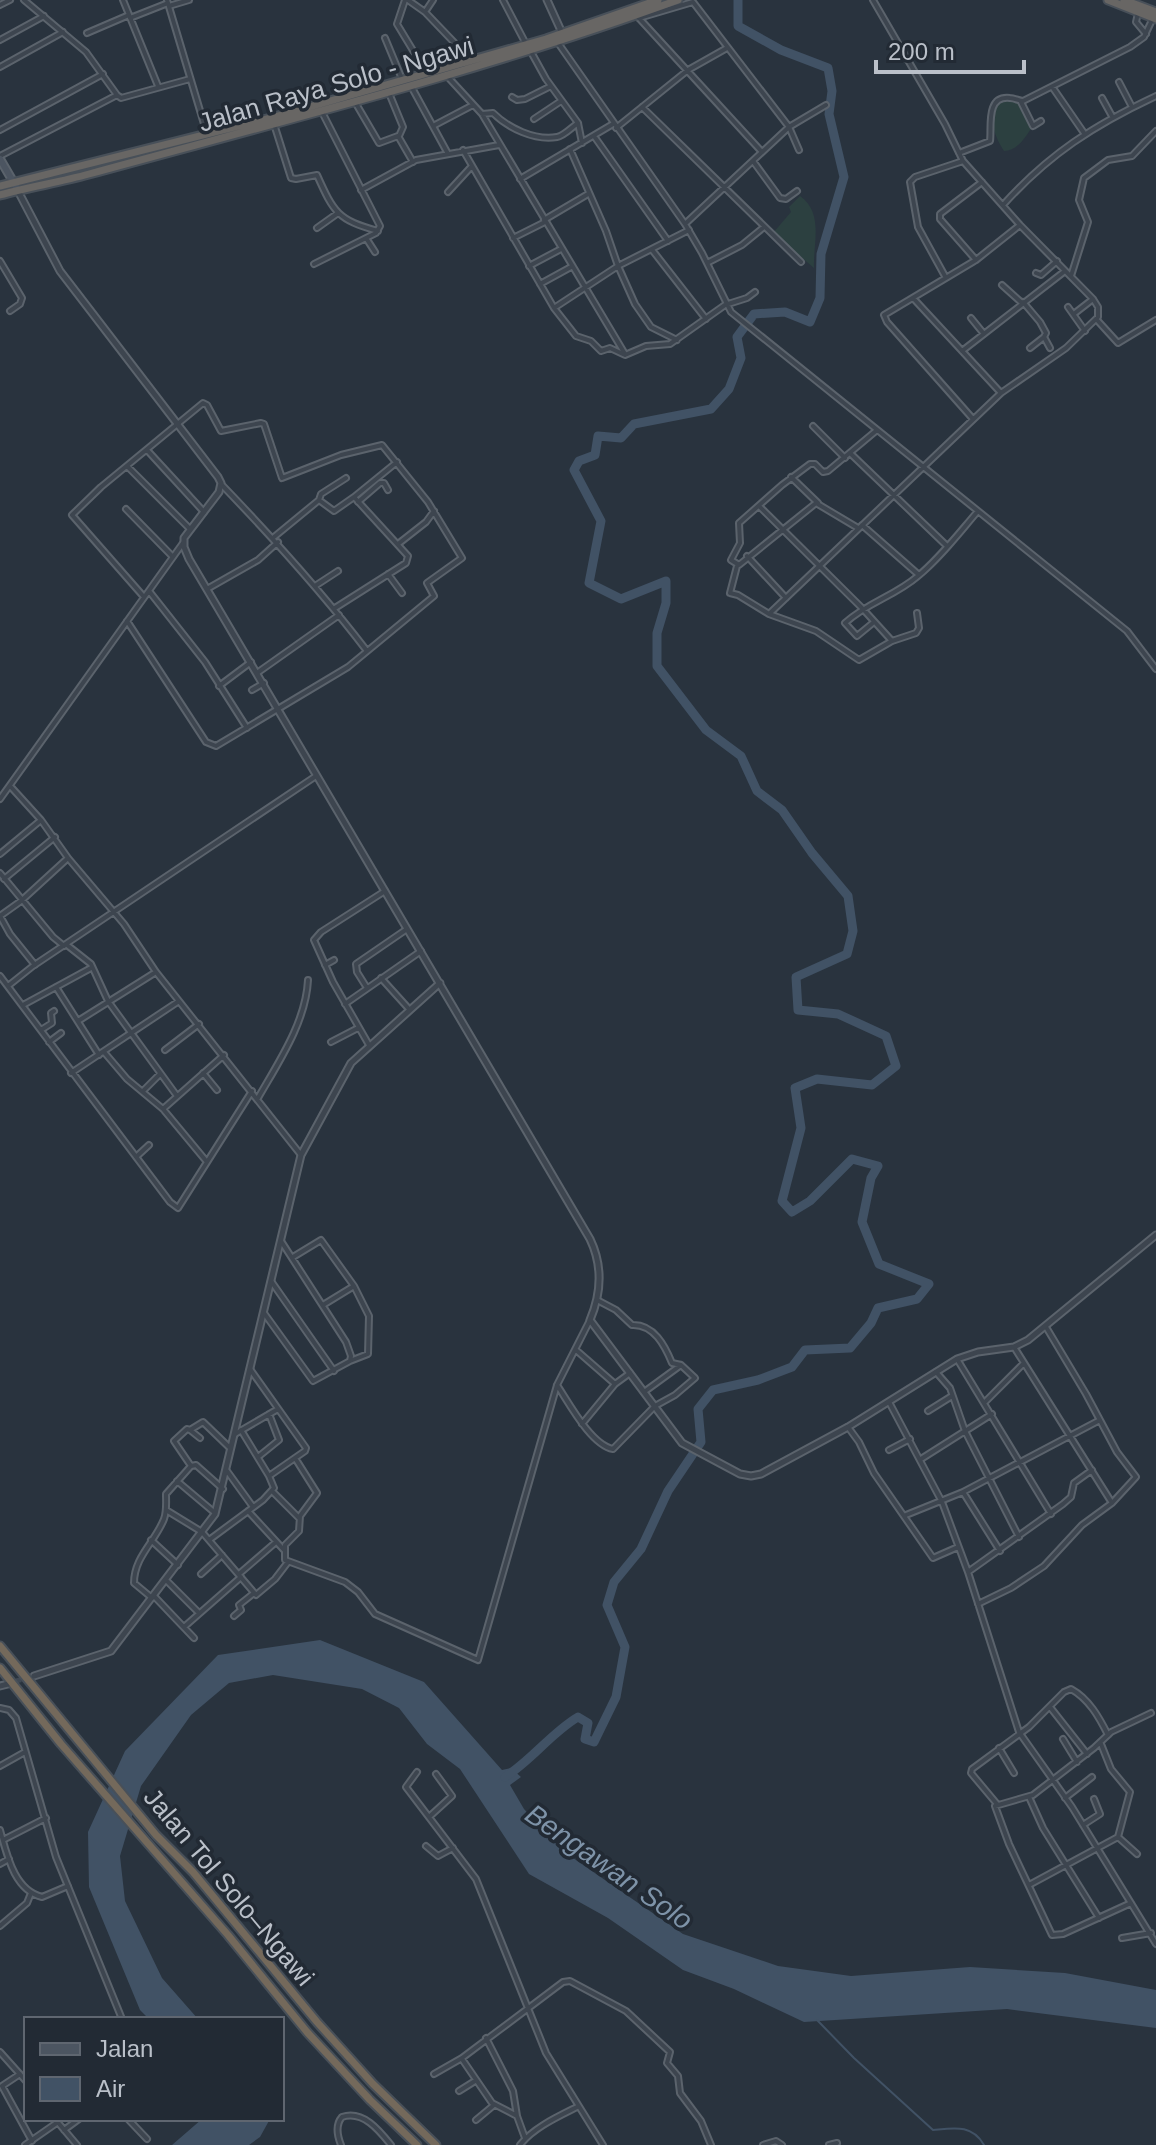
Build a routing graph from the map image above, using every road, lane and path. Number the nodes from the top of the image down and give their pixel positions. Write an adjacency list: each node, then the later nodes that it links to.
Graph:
1 (10, 0): 15 (street)
2 (24, 0): 18 (street)
3 (123, 0): 21 (street)
4 (189, 0): 14 (street)
5 (406, 0): 16 (street); 33 (street)
6 (433, 0): 16 (street)
7 (503, 0): 28 (street)
8 (547, 0): 26 (street)
9 (656, 0): 26 (highway, Jalan Raya Solo - Ngawi)
10 (678, 0): 19 (highway, Jalan Raya Solo - Ngawi)
11 (873, 0): 78 (street)
12 (1108, 0): 17 (highway)
13 (1124, 0): 20 (highway)
14 (168, 3): 21 (street); 36 (street)
15 (0, 5)
16 (425, 12): 30 (street)
17 (1138, 13): 20 (highway); 24 (street)
18 (44, 16): 22 (street); 27 (street)
19 (638, 16): 26 (highway, Jalan Raya Solo - Ngawi); 29 (street); 32 (street)
20 (1155, 16): 24 (street)
21 (130, 17): 23 (street); 40 (street)
22 (63, 32): 31 (street); 34 (street)
23 (87, 33)
24 (1146, 34): 42 (street)
25 (385, 38): 37 (street)
26 (559, 38): 28 (highway, Jalan Raya Solo - Ngawi); 63 (street)
27 (0, 40)
28 (528, 47): 30 (highway, Jalan Raya Solo - Ngawi); 35 (highway, Jalan Raya Solo - Ngawi); 41 (street)
29 (727, 48): 32 (street); 64 (street)
30 (471, 60): 33 (highway, Jalan Raya Solo - Ngawi)
31 (0, 67)
32 (688, 70): 53 (street); 76 (street)
33 (426, 72): 37 (highway, Jalan Raya Solo - Ngawi)
34 (103, 74): 44 (street); 65 (street)
35 (446, 74): 39 (highway, Jalan Raya Solo - Ngawi); 51 (street)
36 (190, 79): 40 (street); 68 (street)
37 (402, 79): 68 (highway, Jalan Raya Solo - Ngawi)
38 (1119, 82): 54 (street)
39 (410, 84): 43 (highway, Jalan Raya Solo - Ngawi); 62 (street)
40 (158, 86): 44 (street)
41 (551, 86): 46 (street); 49 (street)
42 (1053, 88): 50 (street); 67 (street)
43 (388, 90): 48 (highway, Jalan Raya Solo - Ngawi); 69 (street)
44 (117, 95): 79 (street)
45 (1156, 96): 54 (street)
46 (512, 97)
47 (1102, 98): 57 (street)
48 (354, 100): 55 (highway, Jalan Raya Solo - Ngawi); 69 (street)
49 (561, 101): 58 (street); 60 (street)
50 (1021, 102): 59 (street); 78 (street)
51 (474, 105): 56 (street); 62 (street)
52 (826, 105): 64 (street)
53 (642, 107): 63 (street); 88 (street)
54 (1132, 107): 57 (street)
55 (321, 110): 61 (highway, Jalan Raya Solo - Ngawi); 89 (street)
56 (482, 114): 60 (street); 72 (street)
57 (1113, 118): 67 (street)
58 (534, 119)
59 (1041, 121)
60 (578, 123): 71 (street)
61 (274, 124): 87 (highway, Jalan Raya Solo - Ngawi); 95 (street)
62 (433, 126): 77 (street)
63 (614, 126): 70 (street); 97 (street)
64 (789, 127): 75 (street); 76 (street)
65 (0, 130)
66 (1156, 131): 120 (street)
67 (1084, 133): 94 (street)
68 (207, 134): 87 (highway, Jalan Raya Solo - Ngawi)
69 (398, 136): 82 (street)
70 (594, 136): 71 (street); 105 (street)
71 (582, 143): 73 (street)
72 (499, 145): 74 (street); 84 (street)
73 (570, 149): 84 (street); 92 (street)
74 (463, 150): 77 (street); 83 (street)
75 (799, 150)
76 (762, 152): 80 (street)
77 (447, 153): 82 (street)
78 (959, 153): 81 (street)
79 (0, 158): 87 (main road)
80 (753, 160): 88 (street); 90 (street)
81 (963, 161): 85 (street); 121 (street)
82 (413, 162): 89 (street)
83 (471, 167): 91 (street); 104 (street)
84 (520, 179): 96 (street)
85 (982, 182): 94 (street); 109 (street)
86 (0, 186): 87 (highway, Jalan Raya Solo - Ngawi)
87 (16, 186): 93 (highway, Jalan Raya Solo - Ngawi); 148 (street)
88 (724, 187): 97 (street); 99 (street)
89 (361, 190): 102 (street)
90 (797, 191)
91 (448, 192)
92 (588, 194): 96 (street); 116 (street)
93 (0, 195)
94 (1003, 205): 98 (street)
95 (338, 213): 100 (street); 102 (street)
96 (544, 221): 104 (street); 106 (street)
97 (685, 224): 101 (street)
98 (1020, 225): 109 (street); 111 (street)
99 (764, 227): 112 (street); 113 (street)
100 (317, 228)
101 (689, 230): 105 (street); 113 (street)
102 (378, 231): 103 (street)
103 (366, 238): 108 (street); 114 (street)
104 (513, 238): 115 (street)
105 (668, 241): 107 (street)
106 (561, 249): 115 (street); 117 (street)
107 (653, 251): 116 (street); 135 (street)
108 (375, 252)
109 (976, 260): 121 (street)
110 (0, 261): 132 (street)
111 (1057, 261): 118 (street); 119 (street)
112 (801, 262)
113 (707, 263): 129 (street)
114 (314, 264)
115 (529, 266): 122 (street)
116 (618, 266): 124 (street); 141 (street)
117 (571, 267): 122 (street); 124 (street)
118 (1065, 271): 120 (street); 128 (street)
119 (1036, 273)
120 (1071, 276): 127 (street)
121 (946, 278): 126 (street)
122 (540, 284): 131 (street)
123 (1002, 285): 128 (street)
124 (583, 287): 131 (street); 145 (street)
125 (755, 292): 129 (street)
126 (912, 297): 144 (street); 147 (street)
127 (1093, 299): 133 (street); 136 (street)
128 (1023, 303): 139 (street); 140 (street)
129 (725, 305): 135 (street); 150 (street)
130 (1068, 307): 133 (street)
131 (554, 308): 145 (street)
132 (10, 311)
133 (1075, 313): 138 (street)
134 (971, 318): 139 (street)
135 (706, 319): 141 (street)
136 (1097, 320): 137 (street); 138 (street)
137 (1156, 320)
138 (1085, 331): 146 (street)
139 (984, 334): 144 (street)
140 (1044, 337): 142 (street); 143 (street)
141 (677, 340): 145 (street)
142 (1030, 348)
143 (1050, 348)
144 (962, 351): 146 (street)
145 (625, 355)
146 (1001, 393): 147 (street)
147 (973, 419): 156 (street)
148 (177, 424): 151 (street); 154 (street); 159 (street)
149 (813, 426): 153 (street)
150 (877, 430): 152 (street); 156 (street)
151 (147, 450): 155 (street); 170 (street)
152 (851, 454): 153 (street); 161 (street)
153 (845, 458): 157 (street)
154 (397, 462): 162 (street); 168 (street)
155 (127, 466): 172 (street); 190 (street)
156 (923, 467): 161 (street); 169 (street)
157 (791, 477): 165 (street); 166 (street)
158 (346, 478): 163 (street)
159 (221, 483): 170 (street); 174 (street)
160 (388, 490): 164 (street)
161 (893, 495): 171 (street); 178 (street)
162 (354, 497): 163 (street); 164 (street)
163 (319, 500): 174 (street)
164 (358, 502): 177 (street)
165 (818, 503): 171 (street); 173 (street)
166 (759, 506): 173 (street); 181 (street)
167 (126, 509): 180 (street)
168 (434, 511): 177 (street); 200 (street)
169 (978, 511): 178 (street); 202 (street)
170 (204, 512): 172 (street)
171 (860, 526): 182 (street); 185 (street)
172 (190, 529): 176 (street)
173 (783, 530): 179 (street); 182 (street)
174 (274, 537): 175 (street)
175 (278, 542): 186 (street); 187 (street)
176 (183, 543): 180 (street); 187 (street)
177 (398, 544): 184 (street)
178 (947, 546): 185 (street)
179 (747, 556): 181 (street); 191 (street)
180 (173, 557): 188 (street)
181 (737, 566): 195 (street)
182 (820, 567): 191 (street); 193 (street)
183 (338, 571): 186 (street)
184 (388, 574): 189 (street); 192 (street)
185 (919, 575): 193 (street)
186 (315, 586): 192 (street)
187 (207, 589): 201 (street)
188 (149, 591): 190 (street); 205 (street)
189 (402, 593)
190 (144, 597): 197 (street)
191 (787, 599): 195 (street)
192 (335, 608): 196 (street)
193 (862, 608): 198 (street); 198 (street)
194 (917, 613): 199 (street)
195 (769, 614): 199 (street)
196 (339, 615): 200 (street); 203 (street)
197 (127, 621): 208 (street); 210 (street)
198 (874, 622): 199 (street)
199 (892, 641)
200 (367, 651): 207 (street)
201 (251, 662): 203 (street); 205 (street)
202 (1156, 669)
203 (257, 673): 204 (street)
204 (264, 683): 206 (street); 207 (street)
205 (219, 686): 208 (street)
206 (252, 690)
207 (278, 708): 208 (street); 209 (street)
208 (247, 728)
209 (316, 776): 218 (street); 220 (street)
210 (11, 787): 211 (street); 212 (street)
211 (0, 799)
212 (41, 820): 213 (street); 214 (street)
213 (55, 837): 215 (street); 217 (street)
214 (0, 854)
215 (68, 858): 219 (street); 220 (street)
216 (0, 873): 217 (street)
217 (4, 879): 219 (street)
218 (385, 891): 222 (street); 227 (street)
219 (21, 901): 221 (street); 223 (street)
220 (115, 913): 223 (street); 229 (street)
221 (0, 916): 226 (street)
222 (407, 928): 224 (street); 236 (street)
223 (66, 946): 226 (street); 228 (street)
224 (421, 951): 231 (street); 233 (street)
225 (334, 960): 227 (street)
226 (35, 965): 234 (street)
227 (325, 965): 239 (street)
228 (91, 968): 235 (street); 237 (street)
229 (156, 972): 237 (street); 238 (street)
230 (0, 976): 234 (street)
231 (381, 978): 236 (street); 241 (street)
232 (308, 980): 260 (street)
233 (440, 983): 241 (street); 272 (street)
234 (7, 987): 240 (street)
235 (56, 987): 240 (street); 243 (street)
236 (367, 988): 239 (street)
237 (108, 1001): 243 (street); 248 (street)
238 (180, 1001): 244 (street); 248 (street)
239 (345, 1004): 245 (street)
240 (23, 1005): 246 (street)
241 (409, 1009): 251 (street)
242 (54, 1011): 246 (street)
243 (78, 1021): 253 (street)
244 (199, 1024): 252 (street); 254 (street)
245 (358, 1028): 250 (street); 251 (street)
246 (41, 1030): 249 (street)
247 (61, 1033): 249 (street)
248 (130, 1034): 253 (street); 257 (street)
249 (49, 1042): 255 (street)
250 (331, 1042)
251 (369, 1045): 264 (street)
252 (165, 1050)
253 (101, 1053): 255 (street); 259 (street)
254 (224, 1055): 256 (street); 260 (street)
255 (71, 1073): 265 (street)
256 (203, 1073): 258 (street); 261 (street)
257 (160, 1074): 259 (street); 261 (street)
258 (217, 1090)
259 (143, 1091): 262 (street)
260 (255, 1095): 264 (street); 266 (street)
261 (177, 1096): 262 (street)
262 (163, 1109): 266 (street)
263 (149, 1145): 265 (street)
264 (301, 1155): 268 (street)
265 (136, 1157): 266 (street)
266 (207, 1162)
267 (1156, 1235): 276 (street)
268 (280, 1239): 269 (street); 270 (street)
269 (292, 1258): 271 (street); 273 (street)
270 (270, 1280): 274 (street); 284 (street)
271 (354, 1286): 273 (street); 280 (street)
272 (597, 1300): 275 (street); 282 (street)
273 (323, 1305): 280 (street)
274 (263, 1311): 283 (street); 284 (street)
275 (590, 1320): 278 (street); 286 (street)
276 (1046, 1327): 277 (street); 298 (street)
277 (1014, 1347): 279 (street); 281 (street)
278 (576, 1350): 287 (street); 288 (street)
279 (957, 1359): 285 (street); 292 (street)
280 (350, 1361): 284 (street)
281 (1024, 1363): 292 (street); 304 (street)
282 (681, 1365): 289 (street); 293 (street)
283 (250, 1369): 294 (street); 303 (street)
284 (334, 1371)
285 (936, 1372): 290 (street); 291 (street)
286 (630, 1373): 287 (street); 289 (street)
287 (615, 1384): 299 (street)
288 (557, 1385): 299 (street); 339 (street)
289 (644, 1392): 293 (street)
290 (952, 1396): 295 (street); 302 (street)
291 (889, 1402): 300 (street); 306 (street)
292 (985, 1402): 297 (street)
293 (655, 1406): 299 (street); 300 (street)
294 (278, 1409): 296 (street); 310 (street)
295 (928, 1411)
296 (269, 1414): 303 (street); 309 (street)
297 (992, 1414): 302 (street); 312 (street)
298 (1100, 1420): 304 (street); 323 (street)
299 (582, 1424)
300 (848, 1427): 328 (street)
301 (190, 1430): 305 (street); 307 (street); 313 (street)
302 (965, 1431): 311 (street); 317 (street)
303 (238, 1432): 307 (street); 309 (street)
304 (1071, 1435): 312 (street); 314 (street)
305 (200, 1438)
306 (910, 1439): 308 (street); 311 (street)
307 (232, 1449): 315 (street)
308 (889, 1450)
309 (258, 1457): 316 (street)
310 (295, 1458): 316 (street); 329 (street)
311 (921, 1459): 322 (street)
312 (1020, 1462): 317 (street); 327 (street)
313 (191, 1466): 318 (street); 319 (street)
314 (1092, 1470): 323 (street); 327 (street)
315 (227, 1471): 319 (street); 324 (street)
316 (269, 1476): 320 (street)
317 (990, 1477): 321 (street); 331 (street)
318 (177, 1481): 325 (street); 326 (street)
319 (223, 1489): 326 (street)
320 (272, 1491): 324 (street); 329 (street)
321 (963, 1492): 322 (street); 337 (street)
322 (942, 1502): 328 (street); 335 (street)
323 (1112, 1503): 347 (street)
324 (250, 1509): 333 (street); 334 (street)
325 (166, 1510): 330 (street); 332 (street)
326 (215, 1514): 330 (street)
327 (1051, 1514): 331 (street)
328 (906, 1515): 335 (street)
329 (299, 1518): 336 (street)
330 (202, 1532): 333 (street); 340 (street)
331 (1019, 1537): 337 (street)
332 (151, 1540): 340 (street); 346 (street)
333 (209, 1540): 338 (street)
334 (277, 1541): 336 (street); 343 (street)
335 (958, 1547): 341 (street)
336 (284, 1550): 339 (street)
337 (1000, 1551): 341 (street)
338 (222, 1555): 342 (street); 343 (street)
339 (288, 1562): 345 (street)
340 (178, 1565): 344 (street)
341 (968, 1572): 347 (street)
342 (201, 1574)
343 (240, 1576): 345 (street); 348 (street)
344 (166, 1580): 346 (street); 348 (street)
345 (254, 1593): 349 (street)
346 (153, 1597): 350 (street); 354 (street)
347 (978, 1604): 361 (street)
348 (199, 1613): 350 (street)
349 (234, 1616)
350 (184, 1627): 351 (street)
351 (194, 1638)
352 (0, 1646): 429 (highway, Jalan Tol Solo–Ngawi)
353 (0, 1668): 428 (highway, Jalan Tol Solo–Ngawi)
354 (34, 1676)
355 (8, 1684): 356 (street)
356 (0, 1686)
357 (1, 1700): 359 (street)
358 (1050, 1707): 361 (street); 362 (street); 367 (street)
359 (3, 1708): 366 (street)
360 (1151, 1713): 362 (street)
361 (1019, 1732): 365 (street); 374 (street)
362 (1108, 1735): 364 (street)
363 (1063, 1739): 368 (street)
364 (1101, 1743): 367 (street); 383 (street)
365 (999, 1748): 371 (street); 378 (street)
366 (25, 1752): 369 (street); 380 (street)
367 (1087, 1754): 368 (street)
368 (1077, 1762): 374 (street)
369 (0, 1766)
370 (417, 1772): 379 (street)
371 (1014, 1773)
372 (436, 1774): 379 (street)
373 (1092, 1777): 376 (street)
374 (1052, 1780): 375 (street); 376 (street)
375 (1029, 1797): 378 (street); 391 (street)
376 (1065, 1798): 381 (street)
377 (1094, 1799): 381 (street)
378 (998, 1805): 392 (street)
379 (429, 1817): 386 (street)
380 (46, 1818): 384 (street); 393 (street)
381 (1083, 1825): 387 (street)
382 (0, 1830): 384 (street)
383 (1118, 1837): 387 (street); 388 (street)
384 (3, 1840): 389 (street)
385 (426, 1846): 386 (street)
386 (453, 1848): 401 (street)
387 (1098, 1849): 391 (street); 395 (street)
388 (1137, 1854)
389 (9, 1859): 390 (street); 394 (street)
390 (0, 1864)
391 (1067, 1866): 392 (street); 396 (street)
392 (1029, 1885): 396 (street)
393 (68, 1886): 394 (street); 402 (street)
394 (31, 1893): 397 (street)
395 (1131, 1903): 396 (street); 398 (street)
396 (1099, 1918)
397 (0, 1926)
398 (1151, 1933): 399 (street); 400 (street)
399 (1122, 1938)
400 (1156, 1944)
401 (527, 2007): 403 (street); 413 (street); 432 (street)
402 (121, 2017)
403 (486, 2038): 405 (street); 414 (street)
404 (0, 2052): 406 (street)
405 (462, 2058): 407 (street); 409 (street)
406 (20, 2074): 408 (street); 410 (street)
407 (434, 2074)
408 (24, 2079)
409 (475, 2081): 411 (street); 412 (street)
410 (1, 2087): 422 (street)
411 (459, 2091)
412 (494, 2105): 414 (street); 415 (street)
413 (578, 2107): 420 (street); 431 (street)
414 (517, 2116): 420 (street)
415 (476, 2120)
416 (57, 2121): 419 (street); 422 (street)
417 (76, 2121): 419 (street)
418 (130, 2121): 421 (street)
419 (64, 2130): 425 (street)
420 (525, 2138): 430 (street)
421 (147, 2139)
422 (32, 2141): 424 (street)
423 (837, 2143): 435 (street)
424 (25, 2145)
425 (77, 2145)
426 (341, 2145): 427 (street)
427 (391, 2145)
428 (417, 2145)
429 (436, 2145)
430 (520, 2145)
431 (603, 2145)
432 (711, 2145)
433 (763, 2145): 434 (street)
434 (782, 2145)
435 (829, 2145)

